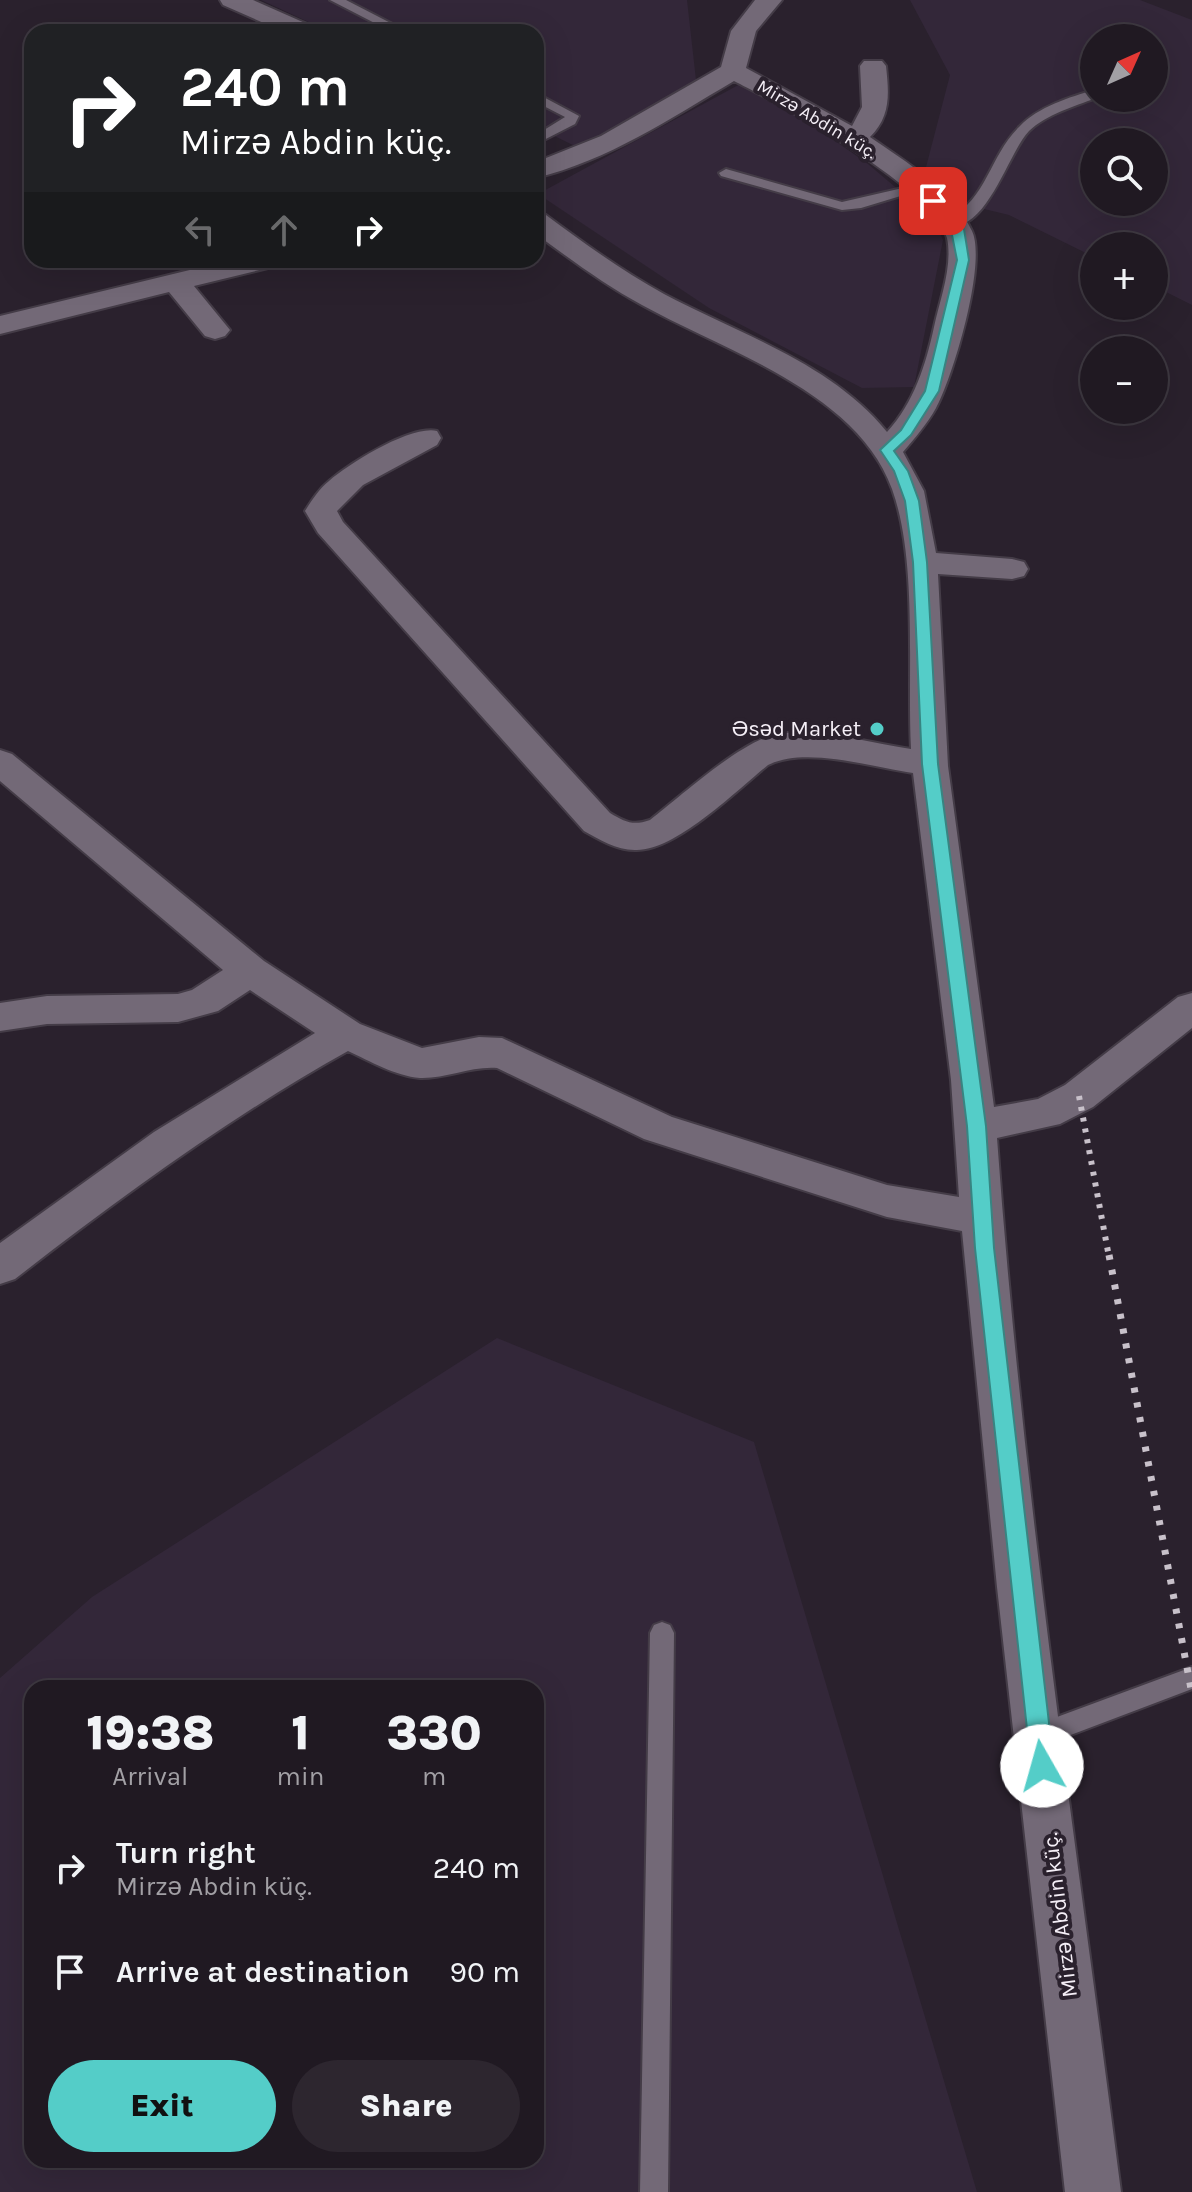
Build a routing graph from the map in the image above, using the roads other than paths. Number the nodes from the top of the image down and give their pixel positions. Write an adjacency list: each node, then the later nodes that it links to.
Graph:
1 (232, 0): 4 (street)
2 (336, 0): 5 (lane)
3 (770, 0): 7 (street, Mirzə Abdin küç.)
4 (287, 24)
5 (386, 24)
6 (873, 66): 11 (street)
7 (733, 71): 11 (street, Mirzə Abdin küç.); 12 (street)
8 (1080, 100): 15 (lane)
9 (544, 101): 10 (lane)
10 (544, 136)
11 (851, 138): 14 (street, Mirzə Abdin küç.)
12 (544, 168)
13 (726, 173): 14 (lane)
14 (920, 188): 15 (street, Mirzə Abdin küç.)
15 (953, 223): 22 (street, Mirzə Abdin küç.)
16 (544, 227): 22 (street, Mirzə Abdin küç.)
17 (236, 268): 18 (street)
18 (177, 284): 19 (street); 20 (street)
19 (0, 325)
20 (215, 330)
21 (426, 438): 26 (street)
22 (887, 450): 23 (street, Mirzə Abdin küç.)
23 (920, 562): 24 (street); 26 (street, Mirzə Abdin küç.)
24 (1012, 569)
25 (0, 762): 27 (street)
26 (930, 764): 31 (street, Mirzə Abdin küç.)
27 (250, 971): 29 (street); 30 (street)
28 (1192, 1007): 31 (street)
29 (0, 1017)
30 (346, 1034): 32 (street); 33 (street)
31 (976, 1126): 32 (street, Mirzə Abdin küç.)
32 (981, 1218): 36 (street, Mirzə Abdin küç.)
33 (0, 1267)
34 (662, 1633): 37 (lane)
35 (1192, 1678): 36 (lane)
36 (1039, 1735): 38 (street, Mirzə Abdin küç.)
37 (654, 2192)
38 (1093, 2192)

